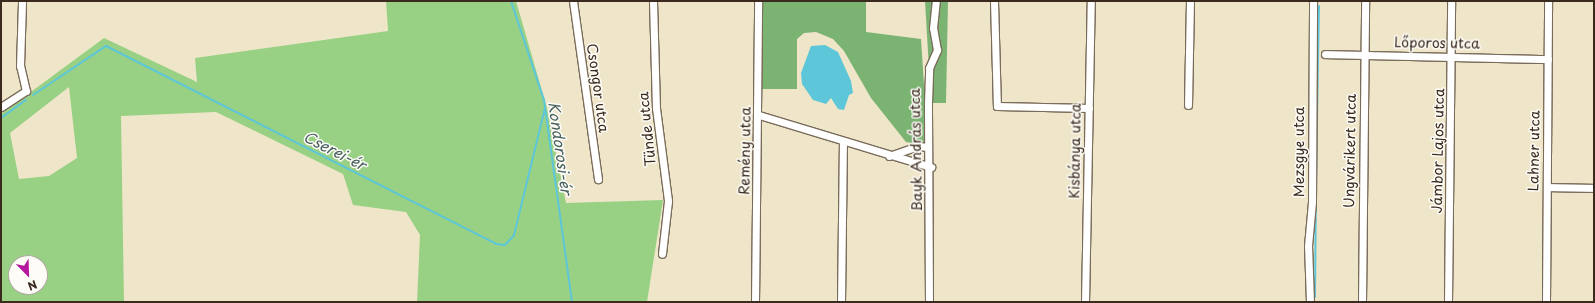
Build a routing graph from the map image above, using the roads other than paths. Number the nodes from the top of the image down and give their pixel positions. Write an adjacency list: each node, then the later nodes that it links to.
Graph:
1 (22, 1): 18 (street)
2 (573, 1): 25 (street, Csongor utca)
3 (653, 1): 28 (street, Tünde utca)
4 (758, 1): 20 (street, Remény utca)
5 (936, 1): 22 (street, Bayk András utca)
6 (994, 1): 19 (street)
7 (1091, 1): 19 (street, Kisbánya utca)
8 (1190, 1): 17 (street)
9 (1313, 1): 33 (street, Mezsgye utca)
10 (1365, 1): 14 (street, Ungvárikert utca)
11 (1451, 1): 15 (street, Jámbor Lajos utca)
12 (1548, 1): 16 (street, Lahner utca)
13 (1325, 54): 14 (street, Lőporos utca)
14 (1364, 55): 15 (street, Lőporos utca); 34 (street, Ungvárikert utca)
15 (1451, 57): 16 (street, Lőporos utca); 35 (street, Jámbor Lajos utca)
16 (1548, 58): 26 (street, Lahner utca)
17 (1188, 105)
18 (1, 107)
19 (1089, 108): 32 (street, Kisbánya utca)
20 (759, 115): 21 (street); 29 (street, Remény utca)
21 (843, 142): 23 (street); 30 (street)
22 (928, 147): 23 (street); 24 (street, Bayk András utca)
23 (889, 156): 24 (street)
24 (931, 167): 31 (street, Bayk András utca)
25 (598, 179)
26 (1547, 187): 27 (street); 36 (street, Lahner utca)
27 (1594, 188)
28 (662, 254)
29 (755, 302)
30 (841, 302)
31 (929, 302)
32 (1085, 302)
33 (1310, 302)
34 (1362, 302)
35 (1448, 302)
36 (1546, 302)

